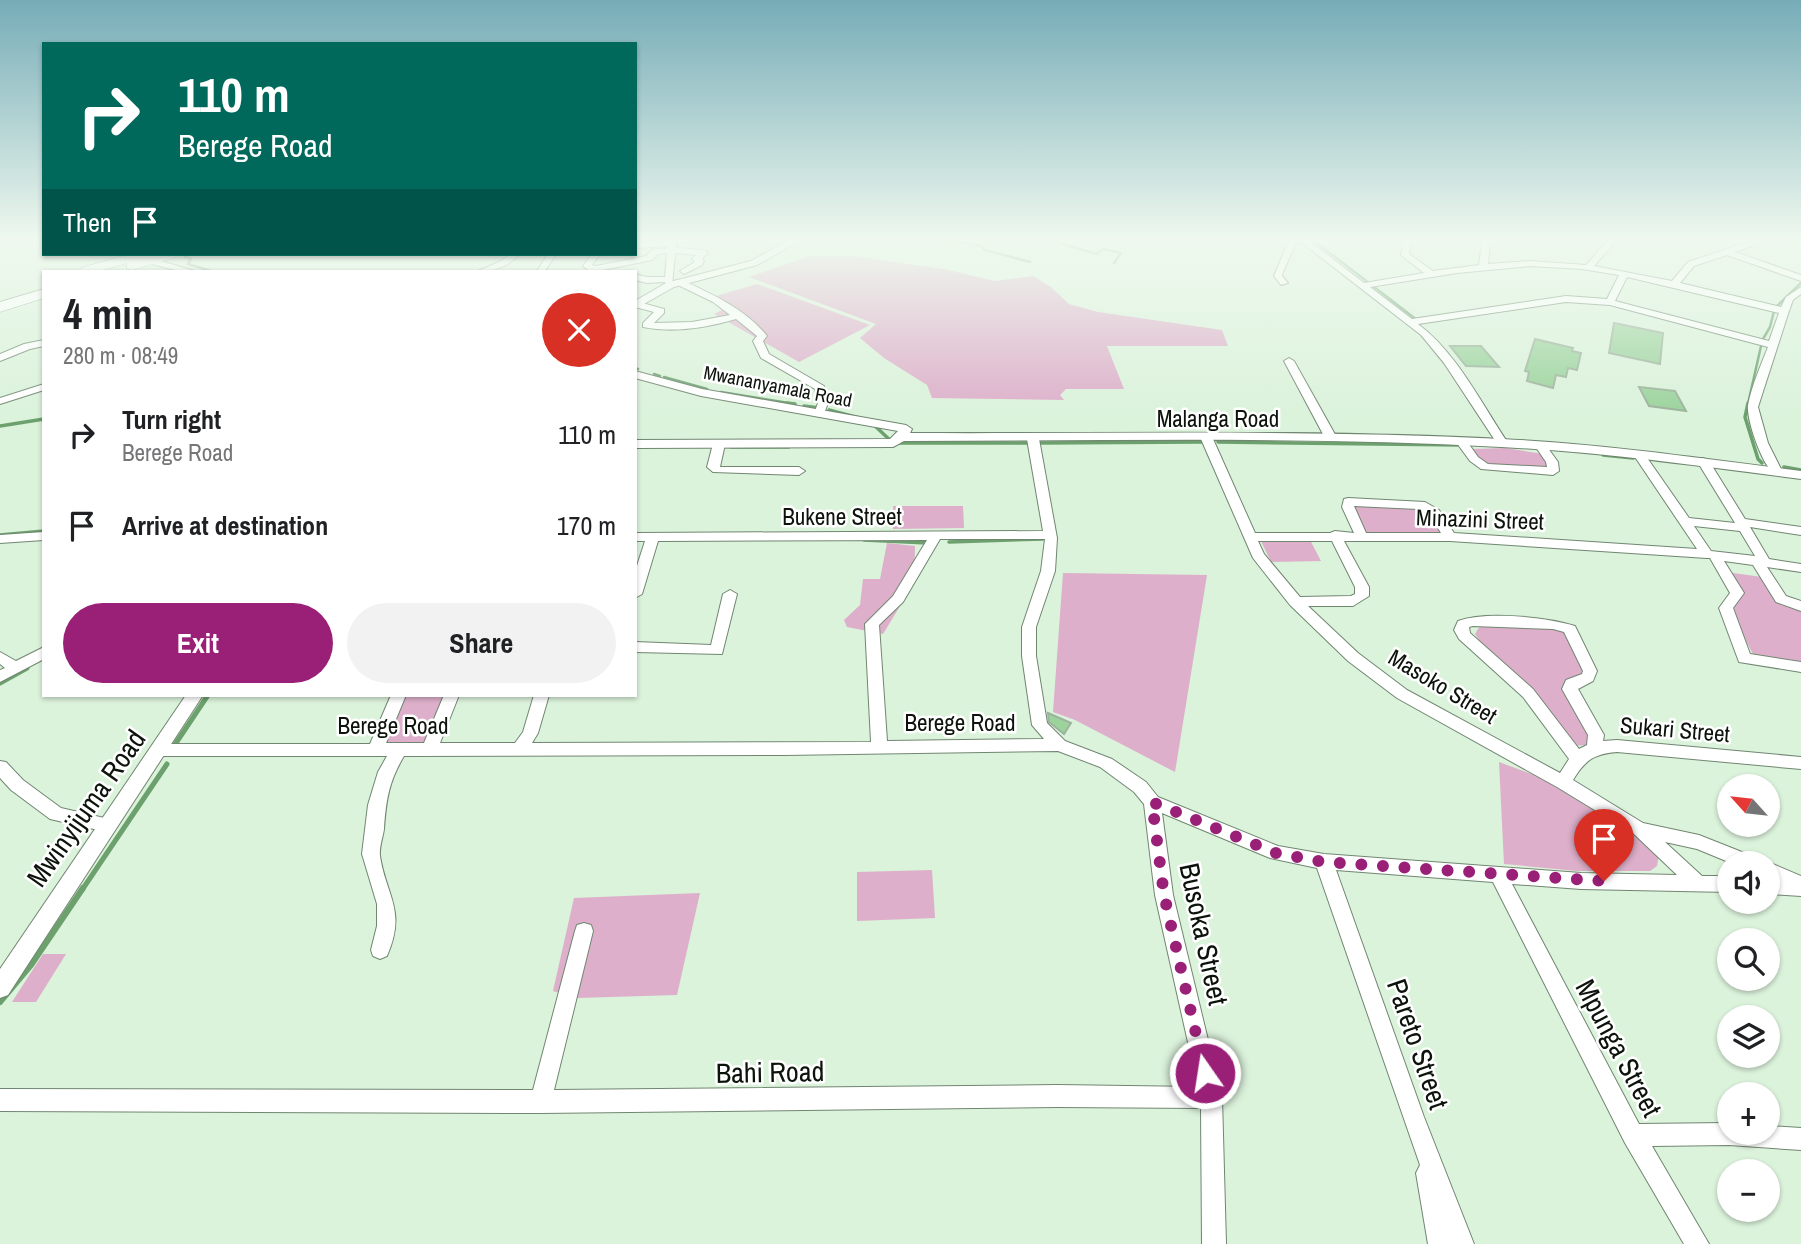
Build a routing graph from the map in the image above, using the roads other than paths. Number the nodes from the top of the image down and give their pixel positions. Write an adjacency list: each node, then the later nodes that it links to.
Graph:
1 (28, 298): 9 (highway)
2 (711, 298): 11 (street)
3 (1378, 298): 12 (street)
4 (1612, 298): 7 (street)
5 (1727, 298): 10 (street)
6 (1790, 298): 10 (street)
7 (1610, 302): 12 (street); 14 (street)
8 (637, 305): 11 (street)
9 (0, 307)
10 (1784, 311): 14 (street)
11 (738, 315): 20 (street)
12 (1412, 322): 26 (street)
13 (42, 343): 15 (street)
14 (1773, 345): 33 (street)
15 (0, 358)
16 (1289, 361): 22 (street)
17 (637, 375): 20 (street, Mwananyamala Road)
18 (42, 388): 19 (street)
19 (0, 401)
20 (819, 414): 21 (street, Mwananyamala Road)
21 (901, 437): 23 (street, Malanga Road); 28 (street, Malanga Road)
22 (1331, 438): 24 (street, Malanga Road); 25 (street, Malanga Road)
23 (1033, 439): 24 (street, Malanga Road); 38 (street)
24 (1207, 439): 44 (street, Masoko Street)
25 (1462, 442): 26 (street, Malanga Road); 29 (street)
26 (1502, 443): 29 (street, Malanga Road)
27 (637, 444): 28 (street, Malanga Road)
28 (719, 444): 32 (street)
29 (1541, 446): 30 (street, Malanga Road)
30 (1639, 454): 31 (street, Malanga Road); 35 (street)
31 (1703, 461): 33 (street, Malanga Road); 36 (street)
32 (799, 471)
33 (1776, 471): 34 (street, Malanga Road)
34 (1801, 475)
35 (1685, 521): 36 (street); 48 (street)
36 (1741, 525): 37 (street); 49 (street)
37 (1801, 531)
38 (1049, 535): 41 (street, Bukene Street); 65 (street)
39 (1335, 535): 44 (street, Minazini Street); 45 (street, Minazini Street); 53 (street)
40 (42, 536): 47 (street)
41 (936, 536): 43 (street, Bukene Street); 66 (street)
42 (637, 537): 43 (street, Bukene Street)
43 (653, 537): 51 (street)
44 (1251, 537): 53 (street, Masoko Street)
45 (1362, 537): 46 (street, Minazini Street); 46 (street)
46 (1450, 537): 48 (street, Minazini Street)
47 (0, 539)
48 (1710, 554): 49 (street, Minazini Street); 58 (street)
49 (1760, 561): 50 (street, Minazini Street); 54 (street)
50 (1801, 568)
51 (637, 588)
52 (730, 594): 55 (street)
53 (1295, 602): 76 (street, Masoko Street)
54 (1801, 606)
55 (637, 647)
56 (42, 653): 59 (street)
57 (0, 657): 59 (street)
58 (1801, 667)
59 (16, 668): 60 (street)
60 (0, 677)
61 (192, 697): 71 (street, Mwinyijuma Road)
62 (397, 697): 69 (street)
63 (450, 697): 70 (street)
64 (540, 697): 72 (street)
65 (1059, 745): 66 (street, Berege Road); 77 (street, Berege Road)
66 (878, 746): 72 (street, Berege Road)
67 (400, 748): 69 (street, Berege Road); 70 (street, Berege Road); 89 (street)
68 (1594, 748): 73 (street, Sukari Street); 73 (street); 74 (street, Sukari Street)
69 (376, 749): 71 (street, Berege Road)
70 (430, 749): 72 (street, Berege Road)
71 (161, 750): 78 (street, Mwinyijuma Road)
72 (519, 750)
73 (1577, 758): 76 (street, Sukari Street)
74 (1801, 764)
75 (0, 767): 78 (street)
76 (1563, 782): 79 (street, Masoko Street)
77 (1152, 802): 81 (street, Berege Road); 91 (street, Busoka Street)
78 (107, 825): 90 (street, Mwinyijuma Road)
79 (1639, 829): 80 (street, Masoko Street); 84 (street)
80 (1721, 851)
81 (1324, 862): 82 (street, Berege Road); 94 (street, Pareto Street)
82 (1498, 874): 84 (street, Berege Road); 95 (street, Mpunga Street)
83 (1780, 876): 87 (street)
84 (1698, 883): 85 (street, Berege Road)
85 (1717, 884)
86 (1780, 886): 87 (street)
87 (1801, 886)
88 (584, 931): 93 (street)
89 (380, 950)
90 (0, 988)
91 (1211, 1098): 93 (street, Bahi Road); 97 (street, Busoka Street)
92 (0, 1100): 93 (street, Bahi Road)
93 (540, 1101)
94 (1413, 1117): 98 (street); 99 (street, Pareto Street)
95 (1633, 1135): 96 (street); 100 (street, Mpunga Street)
96 (1801, 1139)
97 (1214, 1244)
98 (1440, 1244)
99 (1462, 1244)
100 (1697, 1244)

